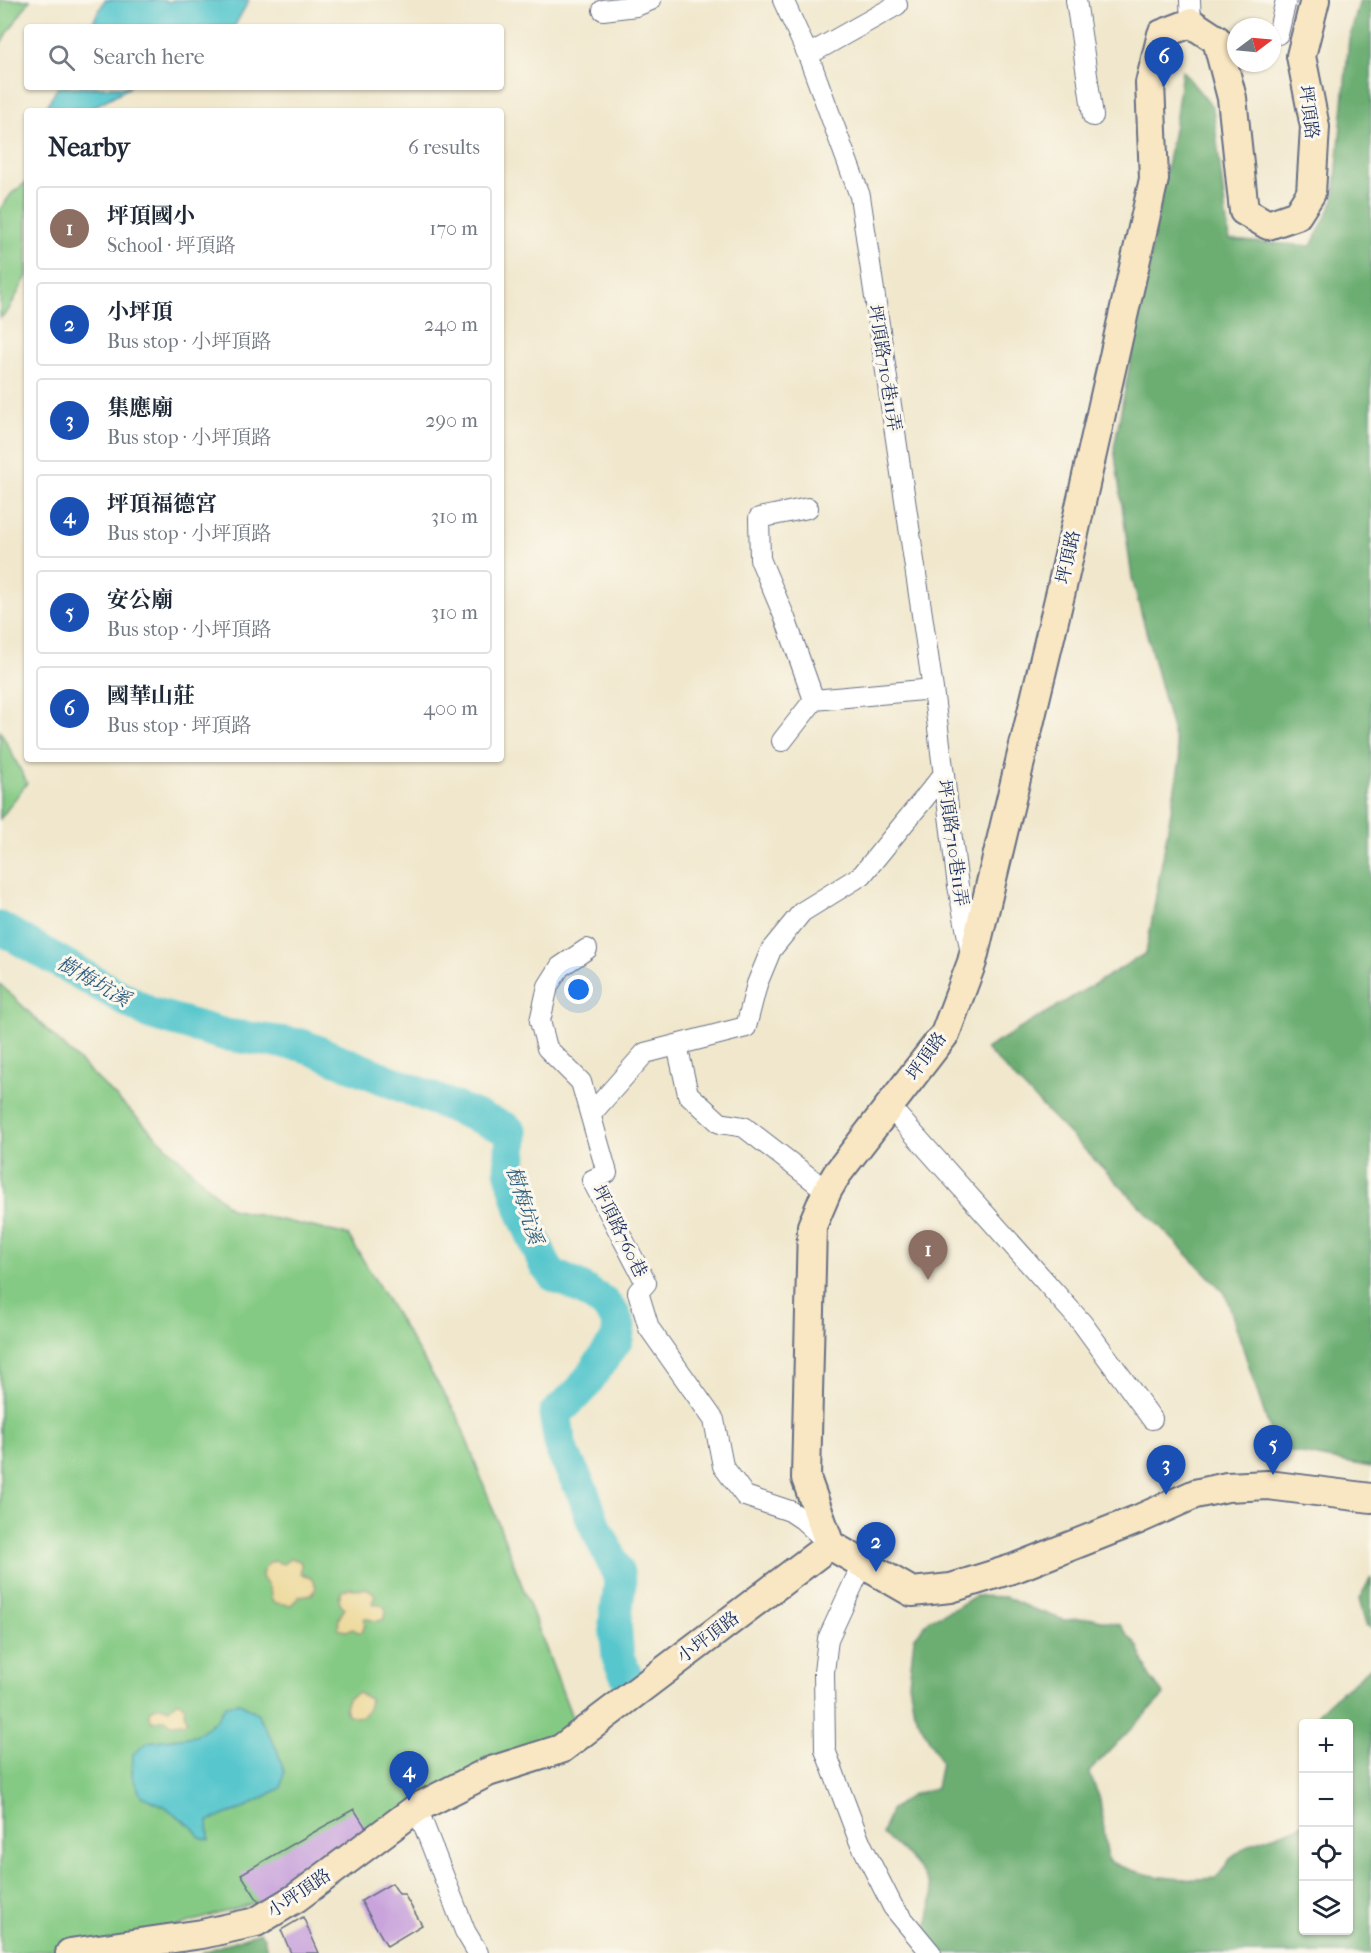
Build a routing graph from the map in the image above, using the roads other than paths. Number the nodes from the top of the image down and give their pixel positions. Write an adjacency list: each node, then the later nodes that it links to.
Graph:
1 (651, 0): 7 (street)
2 (783, 0): 10 (street, 坪頂路710巷11弄)
3 (1076, 0): 11 (street)
4 (1286, 0): 9 (street)
5 (1315, 0): 8 (street, 坪頂路)
6 (897, 5): 10 (street)
7 (603, 10)
8 (1191, 11): 18 (street, 坪頂路)
9 (1281, 21)
10 (808, 55): 13 (street, 坪頂路710巷11弄)
11 (1093, 116)
12 (808, 508): 14 (street)
13 (933, 689): 14 (street); 16 (street, 坪頂路710巷11弄)
14 (814, 700): 15 (street)
15 (782, 741)
16 (944, 774): 17 (street, 坪頂路710巷11弄); 21 (street)
17 (958, 886): 18 (street); 20 (street, 坪頂路710巷11弄)
18 (987, 903): 20 (street, 坪頂路)
19 (587, 949): 23 (street, 坪頂路760巷)
20 (972, 962): 22 (street, 坪頂路)
21 (677, 1045): 23 (street); 24 (street)
22 (889, 1106): 24 (street, 坪頂路); 25 (street)
23 (591, 1114): 27 (street, 坪頂路760巷)
24 (827, 1191): 27 (street, 坪頂路)
25 (1152, 1419)
26 (1371, 1498): 28 (street)
27 (830, 1545): 28 (street); 29 (street, 小坪頂路)
28 (862, 1565): 32 (street)
29 (417, 1808): 30 (street, 小坪頂路); 31 (street)
30 (70, 1953)
31 (478, 1953)
32 (931, 1953)

